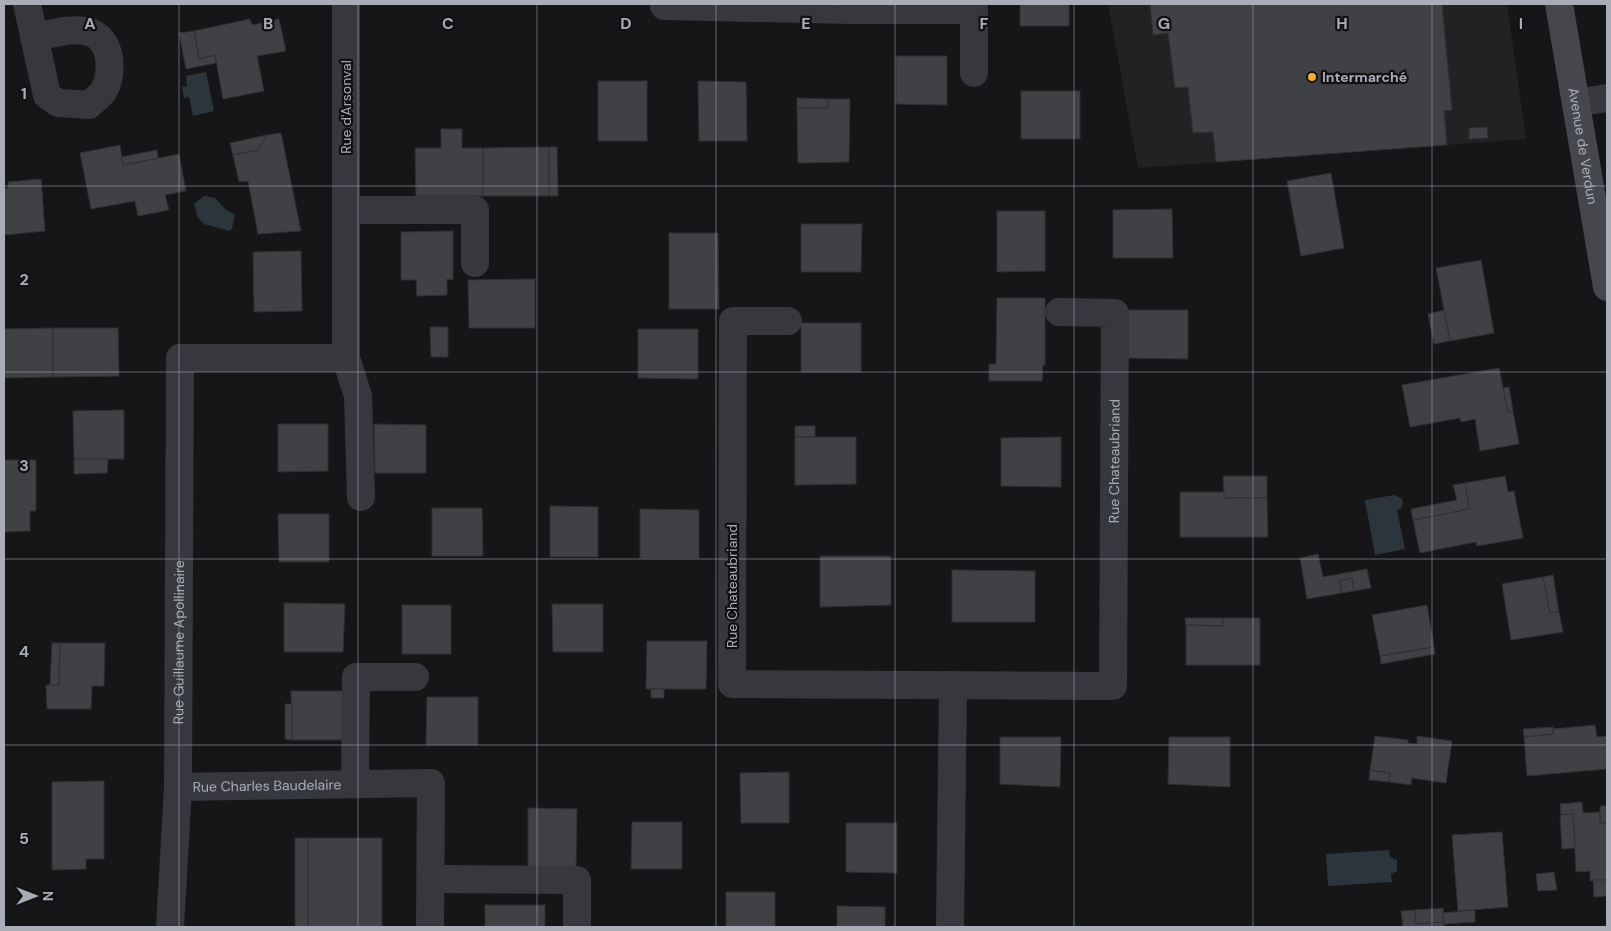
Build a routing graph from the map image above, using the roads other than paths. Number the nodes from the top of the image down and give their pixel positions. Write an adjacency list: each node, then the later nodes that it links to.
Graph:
1 (27, 4): 6 (street)
2 (346, 4): 10 (street, Rue d'Arsonval)
3 (1559, 4): 9 (main road, Avenue de Verdun)
4 (664, 6): 5 (street)
5 (852, 7): 7 (street)
6 (34, 38)
7 (974, 74)
8 (1607, 98): 9 (street)
9 (1576, 103): 12 (main road, Avenue de Verdun)
10 (346, 210): 11 (street); 15 (street, Rue d'Arsonval)
11 (475, 263)
12 (1607, 287)
13 (1059, 312): 18 (street, Rue Chateaubriand)
14 (788, 321): 18 (street, Rue Chateaubriand)
15 (346, 358): 16 (street, Rue d'Arsonval); 20 (street, Rue Guillaume Apollinaire)
16 (361, 497)
17 (415, 677): 19 (street, Rue Charles Baudelaire)
18 (953, 685): 25 (street)
19 (355, 784): 20 (street, Rue Charles Baudelaire); 21 (street, Rue Charles Baudelaire)
20 (178, 787): 22 (street, Rue Guillaume Apollinaire)
21 (431, 879): 23 (street, Rue Charles Baudelaire); 24 (street)
22 (170, 927)
23 (430, 927)
24 (577, 927)
25 (950, 927)

